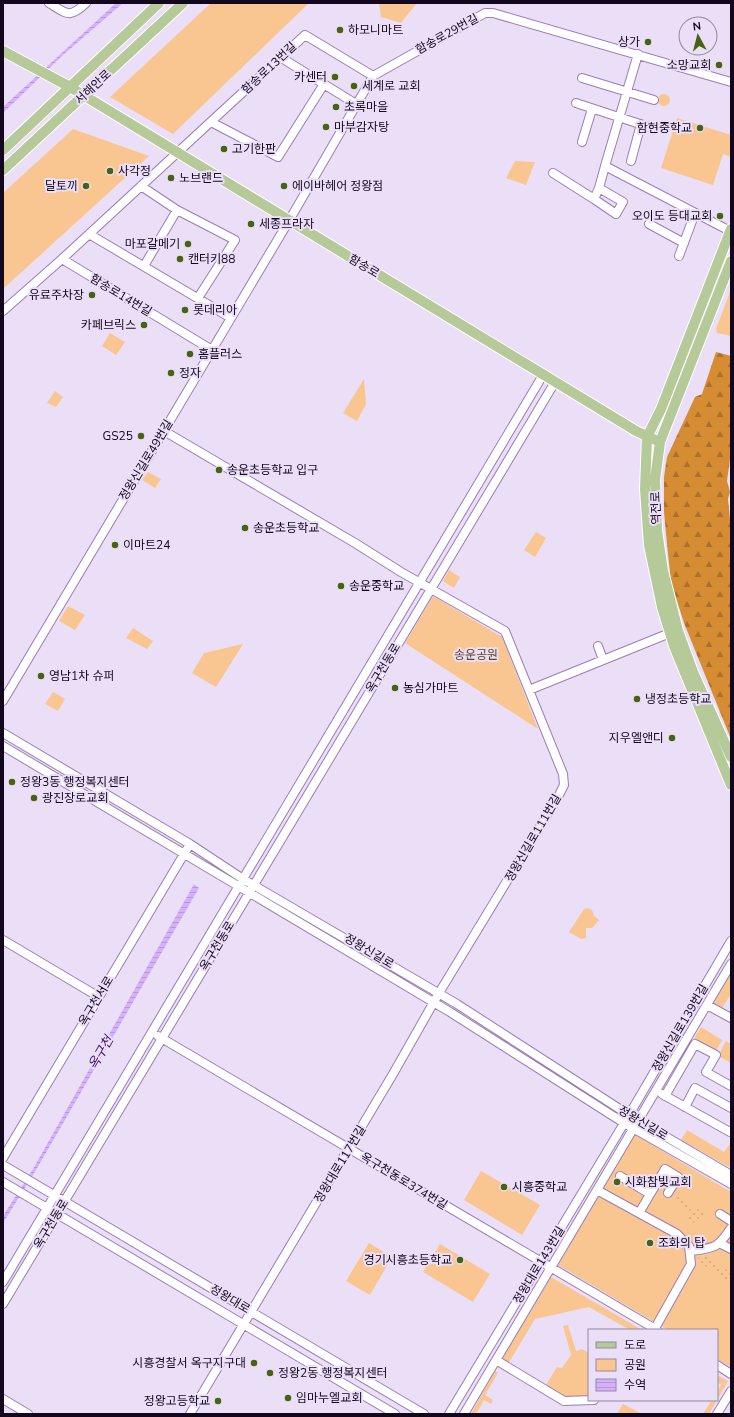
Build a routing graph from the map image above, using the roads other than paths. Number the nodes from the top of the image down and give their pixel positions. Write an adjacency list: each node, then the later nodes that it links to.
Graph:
1 (49, 3): 2 (street)
2 (86, 3)
3 (159, 3): 12 (main road, 서해안로)
4 (182, 3): 14 (main road, 서해안로)
5 (3, 50): 12 (main road, 함송로)
6 (638, 54): 8 (street, 함송로29번길); 10 (street, 함송로29번길); 13 (street)
7 (280, 58): 8 (street, 함송로13번길); 11 (street); 20 (street, 함송로13번길)
8 (373, 76): 17 (street, 함송로29번길)
9 (582, 78): 13 (street)
10 (731, 82)
11 (324, 84): 17 (street); 20 (street)
12 (70, 87): 14 (main road, 함송로); 24 (main road, 서해안로)
13 (626, 91): 15 (street); 19 (street)
14 (84, 95): 25 (main road, 함송로); 28 (main road, 서해안로)
15 (654, 100)
16 (576, 103): 18 (street)
17 (356, 104): 35 (street, 함송로29번길)
18 (592, 108): 19 (street); 23 (street)
19 (619, 117): 21 (street); 27 (street)
20 (211, 122): 25 (street, 함송로13번길)
21 (641, 124): 22 (street); 26 (street)
22 (656, 129)
23 (582, 142)
24 (3, 150)
25 (177, 153): 30 (street); 35 (main road, 함송로)
26 (631, 161)
27 (605, 166): 31 (street); 34 (street)
28 (3, 170)
29 (553, 173): 32 (street)
30 (141, 186): 33 (street); 38 (street)
31 (599, 188): 32 (street); 32 (street)
32 (594, 199)
33 (177, 210): 43 (street); 44 (street)
34 (695, 213): 37 (street); 39 (street)
35 (290, 219): 46 (street, 정왕신길로49번길); 48 (main road, 함송로)
36 (649, 224): 39 (street)
37 (731, 230): 51 (main road, 역전로)
38 (89, 234): 41 (street); 43 (street)
39 (684, 242): 40 (street)
40 (679, 256)
41 (62, 259): 45 (street); 47 (street, 함송로14번길)
42 (731, 260): 52 (main road, 역전로)
43 (144, 266): 44 (street)
44 (198, 298): 46 (street)
45 (3, 311)
46 (231, 318): 47 (street, 정왕신길로49번길)
47 (212, 350): 50 (street, 정왕신길로49번길)
48 (543, 375): 49 (main road, 함송로); 53 (street, 옥구천동로)
49 (555, 382): 51 (main road, 함송로); 54 (street, 옥구천동로)
50 (164, 431): 53 (street); 59 (street, 정왕신길로49번길)
51 (647, 437): 52 (main road, 함송로); 55 (main road, 역전로)
52 (660, 442): 62 (main road, 역전로)
53 (420, 582): 54 (street); 66 (street, 옥구천동로)
54 (431, 588): 58 (street, 정왕신길로111번길); 67 (street, 옥구천동로)
55 (670, 633): 57 (street); 63 (main road, 역전로)
56 (598, 646): 57 (street)
57 (603, 660): 58 (street)
58 (529, 690): 73 (street, 정왕신길로111번길)
59 (3, 701)
60 (3, 733): 64 (street, 정왕신길로)
61 (3, 746): 65 (street, 정왕신길로)
62 (731, 757)
63 (731, 785)
64 (190, 844): 65 (street, 옥구천서로); 66 (street, 정왕신길로)
65 (184, 854): 68 (street, 정왕신길로); 74 (street, 옥구천서로)
66 (243, 879): 67 (street, 정왕신길로); 68 (street, 옥구천동로)
67 (254, 884): 69 (street, 옥구천동로); 73 (street, 정왕신길로)
68 (238, 887): 69 (street, 정왕신길로); 78 (street, 옥구천동로)
69 (249, 893): 75 (street, 정왕신길로); 79 (street, 옥구천동로)
70 (3, 940): 74 (street)
71 (731, 941): 85 (street, 정왕신길로139번길)
72 (731, 964): 76 (street, 정왕신길로139번길)
73 (439, 993): 75 (street, 정왕신길로111번길); 85 (street, 정왕신길로)
74 (99, 996): 91 (street, 옥구천서로)
75 (435, 1003): 87 (street, 정왕신길로); 90 (street, 정왕대로117번길)
76 (707, 1004): 77 (street); 81 (street, 정왕신길로139번길)
77 (731, 1018)
78 (152, 1032): 79 (street, 옥구천동로374번길); 100 (street, 옥구천동로)
79 (162, 1038): 90 (street, 옥구천동로374번길); 101 (street, 옥구천동로)
80 (731, 1086): 82 (street)
81 (656, 1091): 82 (street); 86 (street, 정왕신길로139번길)
82 (665, 1096): 83 (street)
83 (685, 1107): 84 (street); 89 (street)
84 (731, 1108)
85 (629, 1115): 86 (street, 정왕신길로); 87 (street, 정왕대로143번길)
86 (638, 1120): 88 (street, 정왕대로143번길); 93 (street, 정왕신길로)
87 (624, 1123): 88 (street, 정왕신길로); 111 (street, 정왕대로143번길)
88 (634, 1128): 96 (street, 정왕신길로); 97 (street, 정왕대로143번길)
89 (731, 1131)
90 (349, 1148): 111 (street, 옥구천동로374번길); 115 (street, 정왕대로117번길)
91 (3, 1158)
92 (3, 1164): 100 (street, 정왕대로)
93 (731, 1175)
94 (620, 1176): 99 (street)
95 (5, 1183): 102 (street, 정왕대로)
96 (731, 1184)
97 (597, 1190): 103 (street); 112 (street, 정왕대로143번길)
98 (668, 1193): 99 (street)
99 (650, 1194): 103 (street)
100 (55, 1195): 101 (street, 정왕대로); 102 (street, 옥구천동로)
101 (65, 1201): 104 (street, 옥구천동로); 115 (street, 정왕대로)
102 (47, 1208): 104 (street, 정왕대로); 113 (street, 옥구천동로)
103 (639, 1213): 110 (street)
104 (57, 1214): 114 (street, 옥구천동로); 116 (street, 정왕대로)
105 (720, 1214): 106 (street)
106 (731, 1221)
107 (731, 1228): 108 (street)
108 (721, 1244): 109 (street); 110 (street)
109 (731, 1249)
110 (691, 1251): 118 (street)
111 (541, 1262): 112 (street, 옥구천동로374번길); 125 (street, 정왕대로143번길)
112 (551, 1268): 117 (street, 옥구천동로374번길); 119 (street, 정왕대로143번길)
113 (3, 1282)
114 (3, 1304)
115 (252, 1312): 116 (street, 정왕대로117번길); 129 (street, 정왕대로)
116 (244, 1324): 127 (street, 정왕대로117번길); 128 (street, 정왕대로)
117 (653, 1329)
118 (656, 1329)
119 (496, 1360): 124 (street); 130 (street, 정왕대로143번길)
120 (718, 1366): 121 (street)
121 (731, 1374)
122 (731, 1391): 131 (street)
123 (3, 1399): 126 (street)
124 (588, 1400)
125 (448, 1413)
126 (28, 1414)
127 (190, 1414)
128 (395, 1414)
129 (424, 1414)
130 (464, 1414)
131 (717, 1414)

